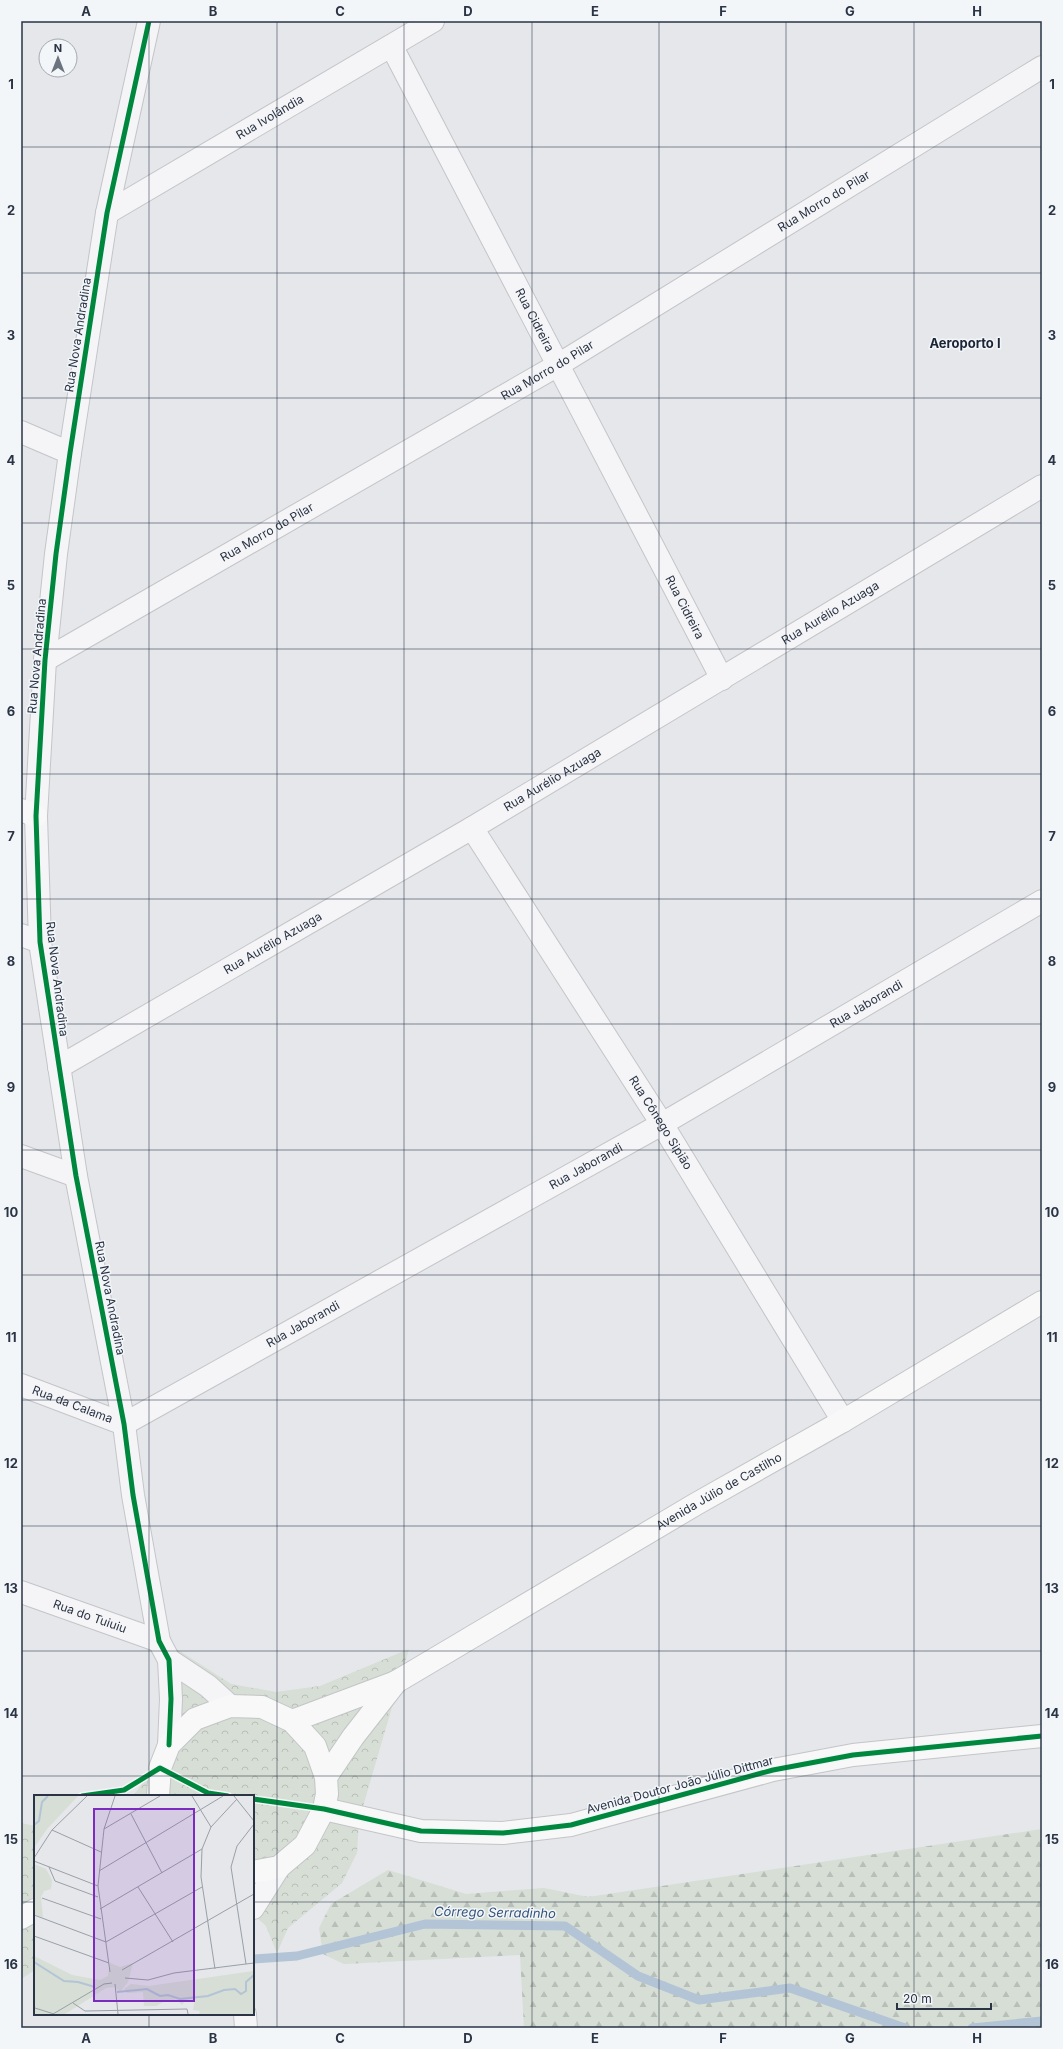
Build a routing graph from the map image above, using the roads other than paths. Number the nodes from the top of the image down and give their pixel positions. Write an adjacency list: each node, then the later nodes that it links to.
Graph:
1 (149, 21): 5 (street, Rua Nova Andradina)
2 (433, 21): 3 (street, Rua Ivolândia)
3 (392, 46): 5 (street, Rua Ivolândia); 6 (street, Rua Cidreira)
4 (1042, 67): 6 (street, Rua Morro do Pilar)
5 (107, 213): 8 (street, Rua Nova Andradina)
6 (558, 365): 10 (street, Rua Morro do Pilar); 11 (street, Rua Cidreira)
7 (21, 432): 8 (street)
8 (70, 453): 10 (street, Rua Nova Andradina)
9 (1042, 486): 11 (street, Rua Aurélio Azuaga)
10 (45, 660): 12 (street, Rua Nova Andradina)
11 (722, 679): 13 (street, Rua Aurélio Azuaga)
12 (28, 813): 15 (street, Rua Nova Andradina)
13 (472, 828): 16 (street, Rua Aurélio Azuaga); 17 (street, Rua Cônego Sipião)
14 (1042, 901): 17 (street, Rua Jaborandi)
15 (30, 938): 16 (street, Rua Nova Andradina)
16 (59, 1067): 19 (street, Rua Nova Andradina)
17 (662, 1124): 22 (street, Rua Cônego Sipião); 23 (street, Rua Jaborandi)
18 (21, 1156): 19 (street)
19 (76, 1176): 23 (street, Rua Nova Andradina)
20 (1042, 1302): 22 (main road, Avenida Júlio de Castilho)
21 (21, 1384): 23 (street, Rua da Calama)
22 (843, 1421): 26 (main road, Avenida Júlio de Castilho)
23 (124, 1424): 25 (street, Rua Nova Andradina)
24 (21, 1592): 25 (street, Rua do Tuiuiu)
25 (164, 1651): 27 (street); 30 (street, Rua Nova Andradina)
26 (396, 1682): 28 (main road); 31 (main road)
27 (230, 1706): 28 (main road); 30 (main road)
28 (292, 1721): 31 (main road)
29 (1042, 1736): 33 (main road, Avenida Doutor João Júlio Dittmar)
30 (169, 1745): 32 (main road)
31 (326, 1777): 33 (main road)
32 (158, 1795)
33 (324, 1809): 34 (main road)
34 (279, 1867): 35 (main road); 36 (street)
35 (254, 1872)
36 (254, 1906)
37 (34, 1911): 38 (main road)
38 (21, 1918)
39 (245, 2015): 40 (street)
40 (246, 2028)

